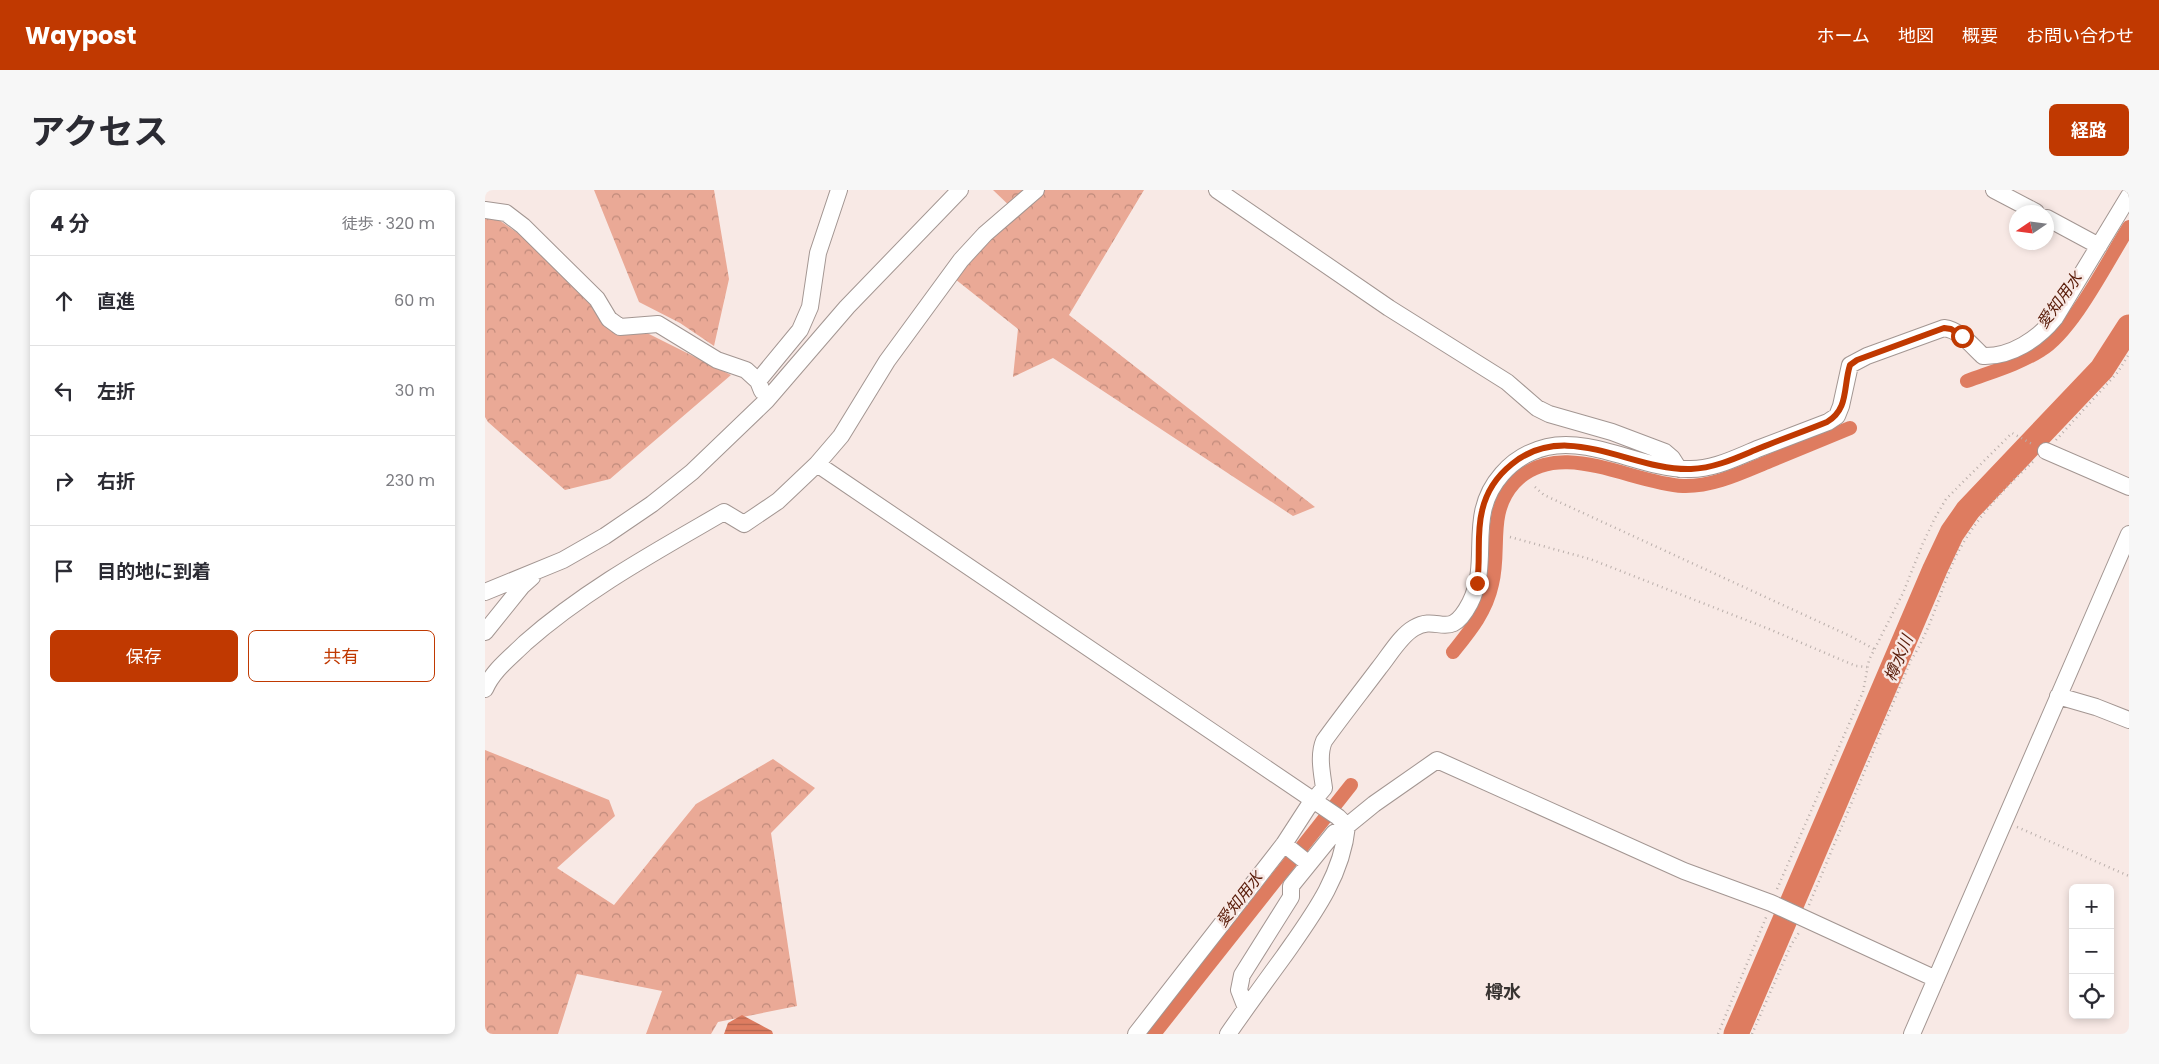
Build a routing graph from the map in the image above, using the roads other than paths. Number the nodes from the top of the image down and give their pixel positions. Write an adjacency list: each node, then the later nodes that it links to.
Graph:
1 (839, 190): 11 (street)
2 (959, 190): 12 (street)
3 (1036, 190): 14 (street)
4 (1217, 190): 15 (street)
5 (1994, 190): 7 (street)
6 (2129, 196): 10 (street)
7 (2023, 205)
8 (485, 210): 11 (street)
9 (2054, 222): 10 (street)
10 (2099, 246): 15 (street)
11 (758, 382): 12 (street)
12 (766, 401): 18 (street)
13 (2046, 451): 16 (street)
14 (817, 464): 21 (street); 24 (street)
15 (1679, 469): 24 (street)
16 (2129, 487)
17 (2129, 534): 22 (street)
18 (539, 571): 19 (street); 20 (street)
19 (485, 592)
20 (485, 632)
21 (485, 689)
22 (2058, 696): 23 (street); 28 (street)
23 (2129, 720)
24 (1315, 802): 25 (street); 26 (street)
25 (1343, 822): 27 (street); 28 (street); 29 (street)
26 (1284, 844): 27 (street); 30 (street)
27 (1309, 864): 29 (street)
28 (1936, 979): 32 (street)
29 (1246, 1008): 31 (street)
30 (1136, 1034)
31 (1228, 1034)
32 (1912, 1034)

